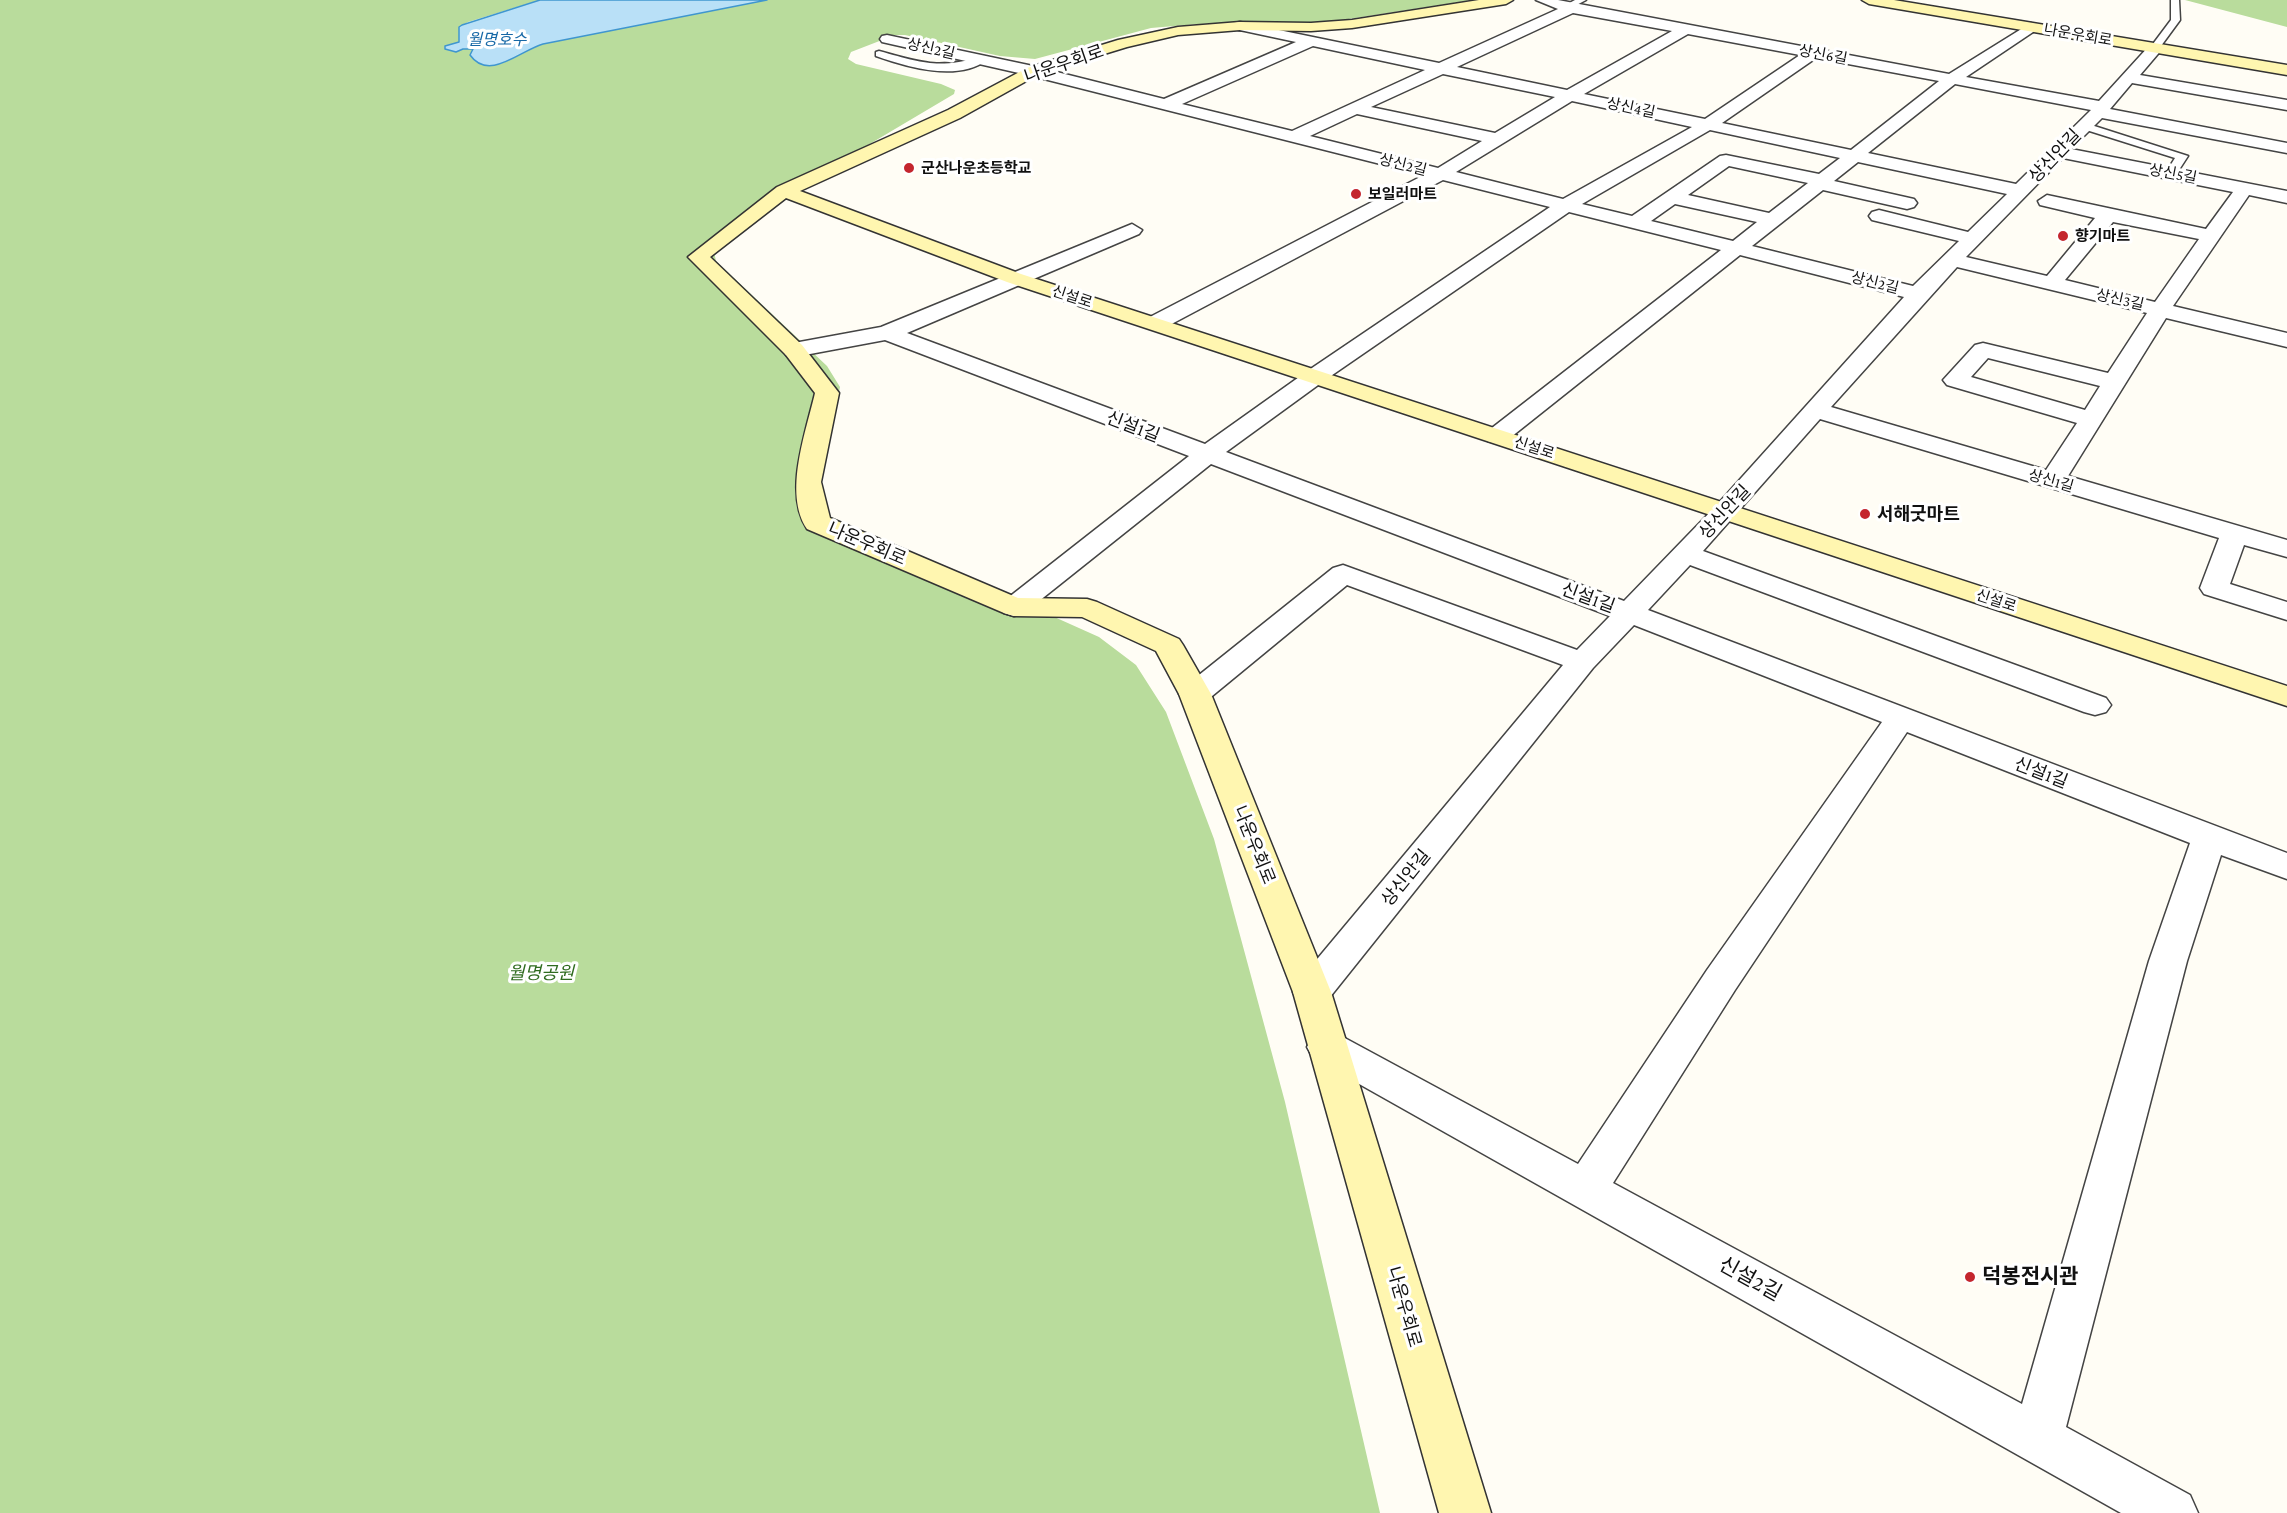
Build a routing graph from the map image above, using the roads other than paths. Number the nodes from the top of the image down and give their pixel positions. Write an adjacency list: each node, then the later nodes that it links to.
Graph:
1 (1506, 0): 6 (street, 나운우회로)
2 (1544, 0): 5 (street, 상신6길)
3 (1869, 0): 7 (street, 나운우회로)
4 (2175, 0): 11 (lane)
5 (1573, 5): 8 (street, 상신6길); 13 (street)
6 (1240, 26): 9 (street, 상신4길); 15 (street, 나운우회로)
7 (2031, 27): 11 (street, 나운우회로); 17 (street)
8 (1687, 29): 12 (street, 상신6길); 18 (street)
9 (1311, 41): 13 (street, 상신4길); 19 (street)
10 (883, 46): 15 (street, 상신2길)
11 (2155, 48): 14 (street, 나운우회로); 16 (street, 상신안길)
12 (1814, 53): 17 (street, 상신6길); 23 (street)
13 (1439, 68): 18 (street, 상신4길); 21 (street)
14 (2287, 70)
15 (1033, 71): 19 (street, 상신2길); 35 (street, 나운우회로)
16 (2130, 78): 20 (street); 22 (street, 상신안길)
17 (1952, 79): 22 (street, 상신6길); 29 (street)
18 (1569, 95): 23 (street, 상신4길); 25 (street)
19 (1165, 105): 24 (street, 상신2길)
20 (2287, 105)
21 (1353, 108): 24 (street); 25 (street)
22 (2095, 115): 27 (street, 상신6길); 28 (street, 상신안길); 32 (lane)
23 (1707, 125): 26 (street, 상신4길); 42 (street)
24 (1293, 137): 31 (street, 상신2길)
25 (1497, 139): 31 (street)
26 (1776, 140): 29 (street, 상신4길); 30 (street)
27 (2287, 148)
28 (2059, 152): 32 (street, 상신5길); 37 (street, 상신안길)
29 (1852, 156): 36 (street); 37 (street, 상신4길)
30 (1726, 160): 33 (street); 36 (street)
31 (1440, 174): 42 (street, 상신2길); 58 (street)
32 (2171, 174): 34 (street, 상신5길)
33 (1698, 179): 36 (street); 39 (street)
34 (2244, 189): 38 (street, 상신5길); 49 (street)
35 (784, 191): 54 (street, 신설로); 61 (street, 나운우회로)
36 (1808, 191): 41 (street); 46 (street)
37 (2021, 191): 51 (street, 상신안길)
38 (2287, 197)
39 (1671, 198): 43 (street); 47 (street)
40 (2047, 201): 44 (street)
41 (1907, 203)
42 (1566, 205): 47 (street, 상신2길); 62 (street)
43 (1729, 210): 46 (street); 50 (street)
44 (2108, 215): 49 (street); 55 (street)
45 (1879, 216): 51 (street)
46 (1773, 220): 52 (street)
47 (1635, 223): 50 (street, 상신2길)
48 (1132, 230): 54 (street)
49 (2211, 236): 57 (street)
50 (1692, 237): 52 (street, 상신2길)
51 (1974, 239): 53 (street, 상신안길)
52 (1735, 248): 56 (street, 상신2길); 66 (street)
53 (1954, 260): 55 (street, 상신3길); 56 (street, 상신안길)
54 (1014, 278): 58 (street, 신설로); 59 (street)
55 (2051, 284): 57 (street, 상신3길)
56 (1918, 294): 64 (street, 상신안길)
57 (2160, 310): 60 (street, 상신3길); 63 (street)
58 (1156, 323): 62 (street, 신설로)
59 (887, 333): 61 (street); 67 (street, 신설1길)
60 (2287, 340)
61 (794, 350): 73 (street, 나운우회로)
62 (1317, 375): 66 (street, 신설로); 67 (street)
63 (2115, 382): 65 (street); 65 (street)
64 (1816, 410): 68 (street, 상신1길); 69 (street, 상신안길)
65 (2091, 419): 68 (street)
66 (1497, 436): 69 (street, 신설로)
67 (1206, 455): 73 (street); 75 (street, 신설1길)
68 (2052, 481): 70 (street, 상신1길)
69 (1725, 512): 72 (street, 상신안길); 78 (street, 신설로)
70 (2234, 534): 71 (street, 상신1길); 74 (street)
71 (2287, 549)
72 (1685, 554): 75 (street, 상신안길); 79 (street)
73 (1014, 607): 77 (street, 나운우회로)
74 (2287, 611)
75 (1630, 613): 76 (street, 상신안길); 80 (street, 신설1길)
76 (1582, 663): 77 (street); 83 (street, 상신안길)
77 (1195, 694): 83 (street, 나운우회로)
78 (2287, 696)
79 (2095, 705)
80 (1900, 719): 81 (street, 신설1길); 85 (street)
81 (2209, 838): 82 (street, 신설1길); 86 (street)
82 (2287, 867)
83 (1312, 992): 84 (street, 나운우회로)
84 (1327, 1047): 85 (street, 신설2길); 87 (street, 나운우회로)
85 (1585, 1189): 86 (street, 신설2길)
86 (2038, 1437): 88 (street, 신설2길)
87 (1465, 1513)
88 (2172, 1513)

